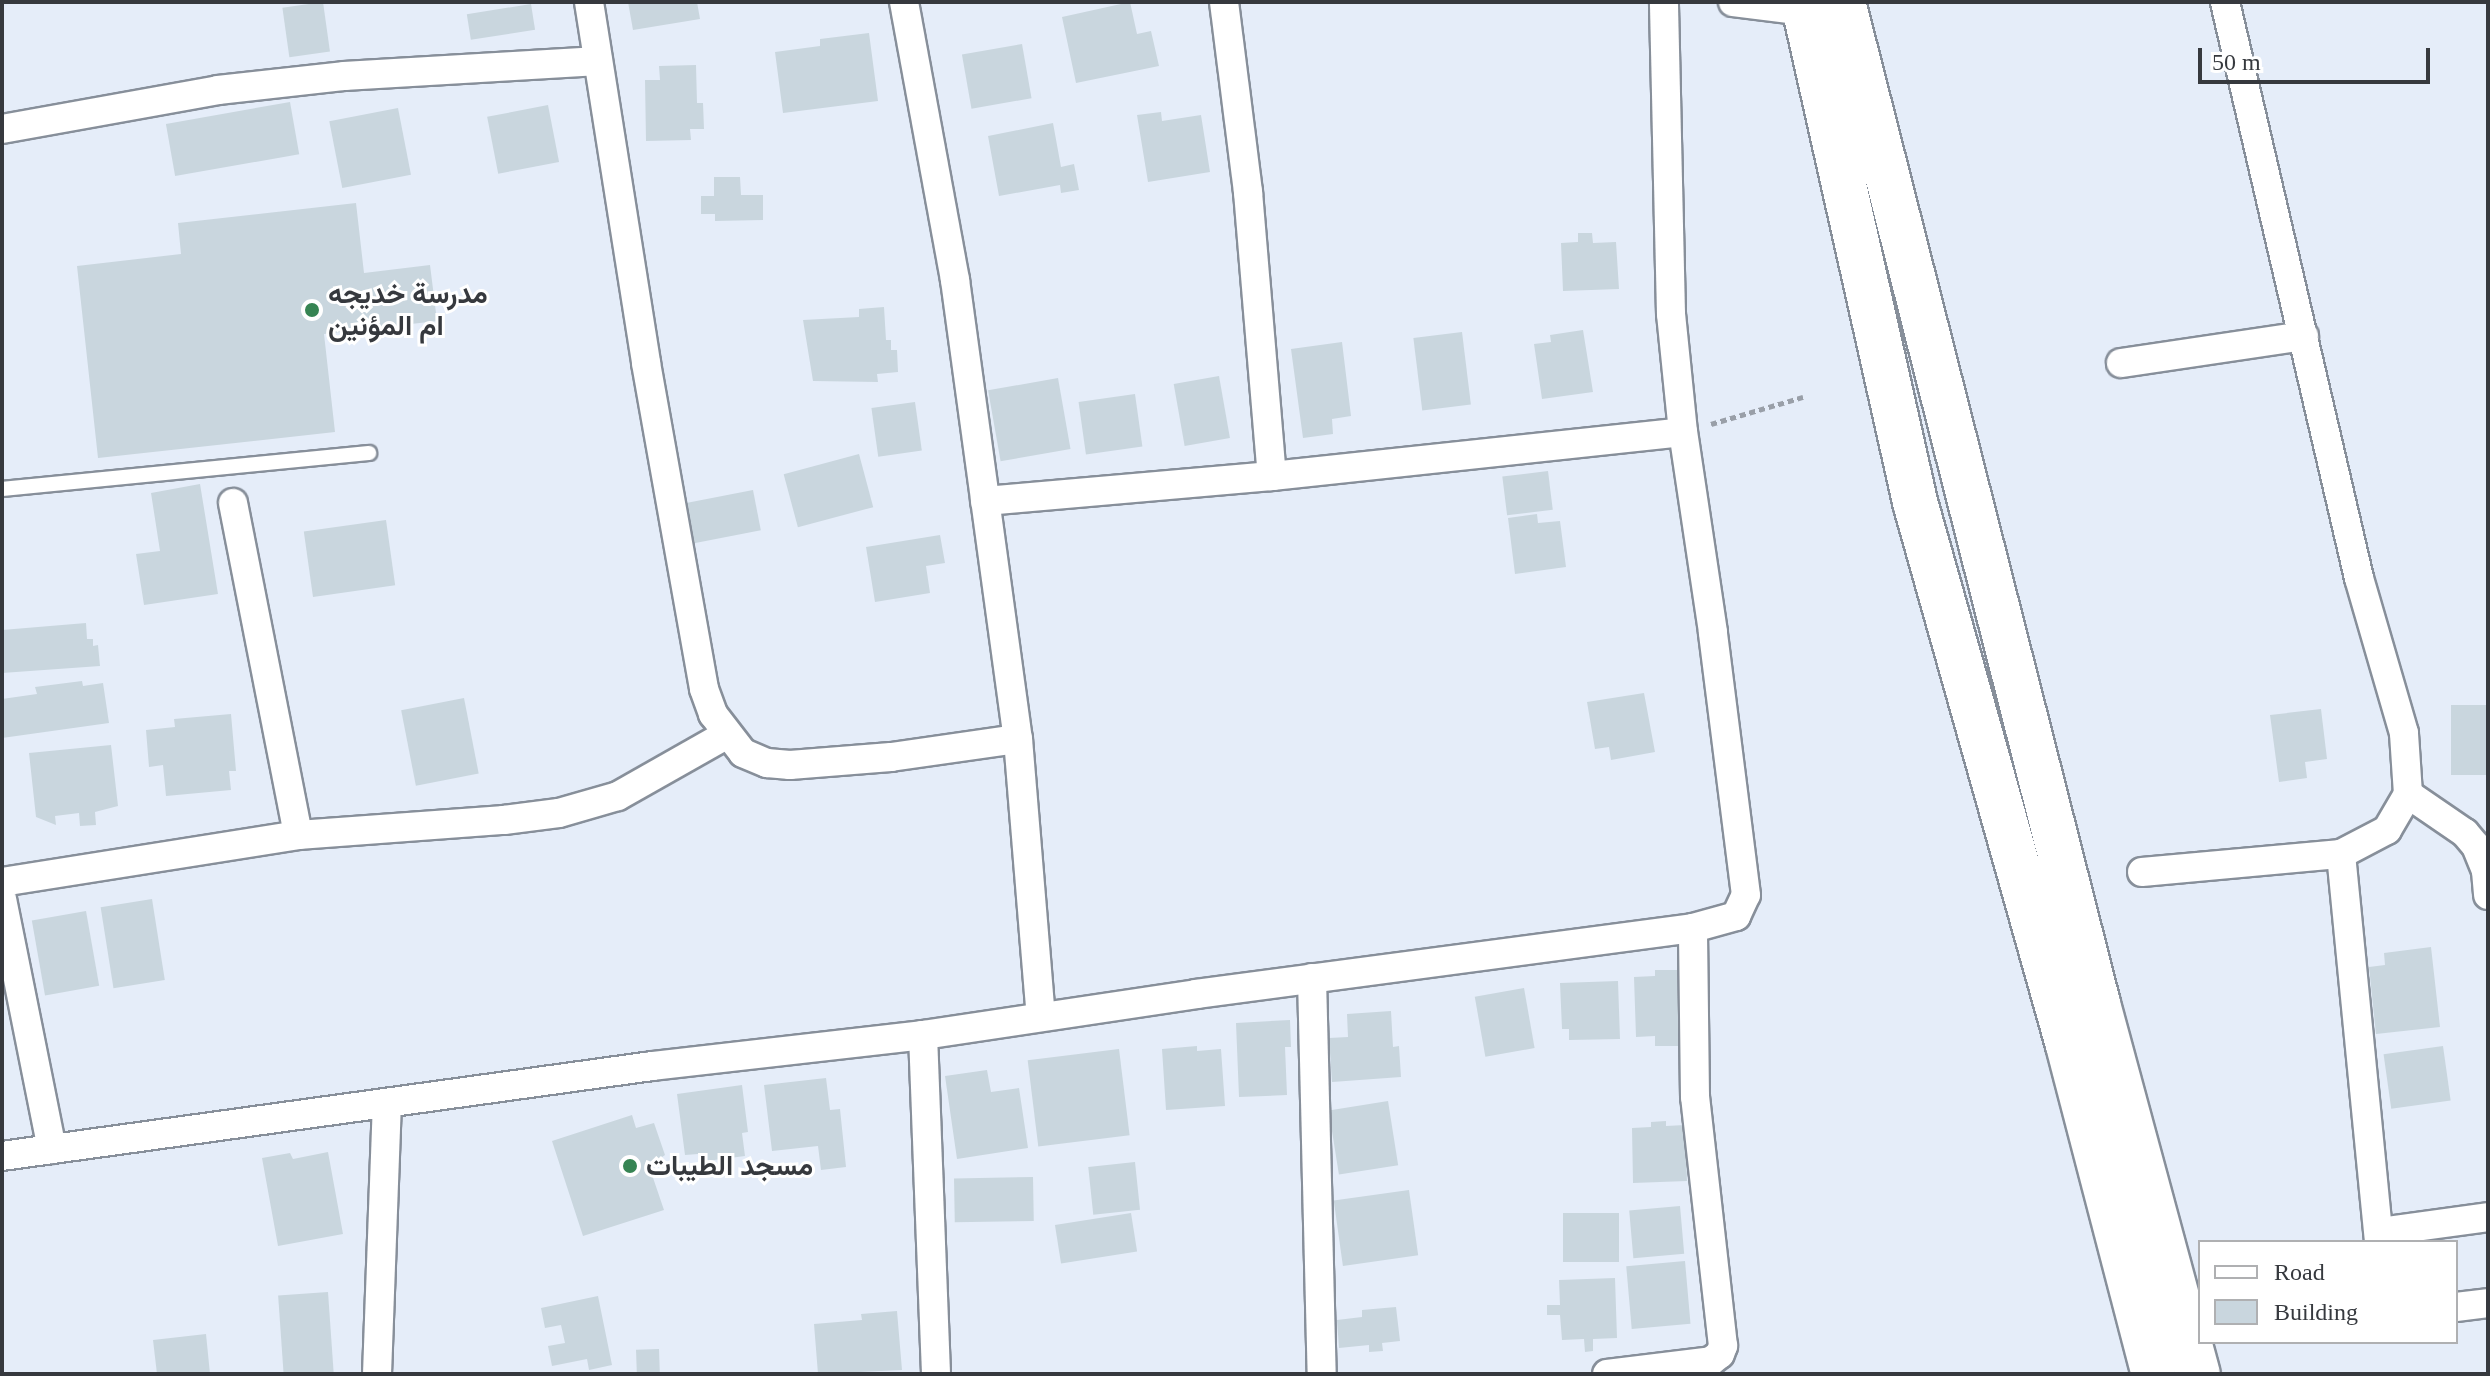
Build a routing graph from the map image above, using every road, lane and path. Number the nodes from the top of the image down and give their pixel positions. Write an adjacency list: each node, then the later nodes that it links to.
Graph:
1 (589, 2): 8 (street)
2 (904, 2): 17 (street)
3 (1224, 2): 15 (street)
4 (1664, 2): 13 (street)
5 (1733, 2): 7 (street)
6 (2225, 2): 10 (street)
7 (1817, 5): 43 (highway); 44 (highway)
8 (598, 61): 9 (street); 19 (street)
9 (2, 129)
10 (2304, 336): 11 (street); 21 (street)
11 (2121, 363)
12 (1803, 397): 13 (path)
13 (1683, 432): 15 (street); 28 (street)
14 (369, 453): 16 (lane)
15 (1272, 476): 17 (street)
16 (2, 489)
17 (985, 501): 20 (street)
18 (233, 503): 22 (street)
19 (726, 735): 20 (street); 22 (street)
20 (1018, 739): 30 (street)
21 (2408, 794): 23 (street); 26 (street)
22 (298, 835): 25 (street)
23 (2341, 854): 24 (street); 36 (street)
24 (2142, 872)
25 (2, 882)
26 (2488, 895)
27 (2, 899): 33 (street)
28 (1693, 928): 29 (street); 42 (street)
29 (1312, 978): 30 (street); 41 (street)
30 (1041, 1016): 31 (street)
31 (923, 1035): 32 (street); 40 (street)
32 (387, 1104): 33 (street); 39 (street)
33 (52, 1149): 34 (street)
34 (2, 1156)
35 (2488, 1217): 36 (street)
36 (2379, 1237)
37 (2488, 1303): 38 (street)
38 (2458, 1307)
39 (377, 1374)
40 (936, 1374)
41 (1322, 1374)
42 (1607, 1374)
43 (2154, 1374)
44 (2198, 1374)

